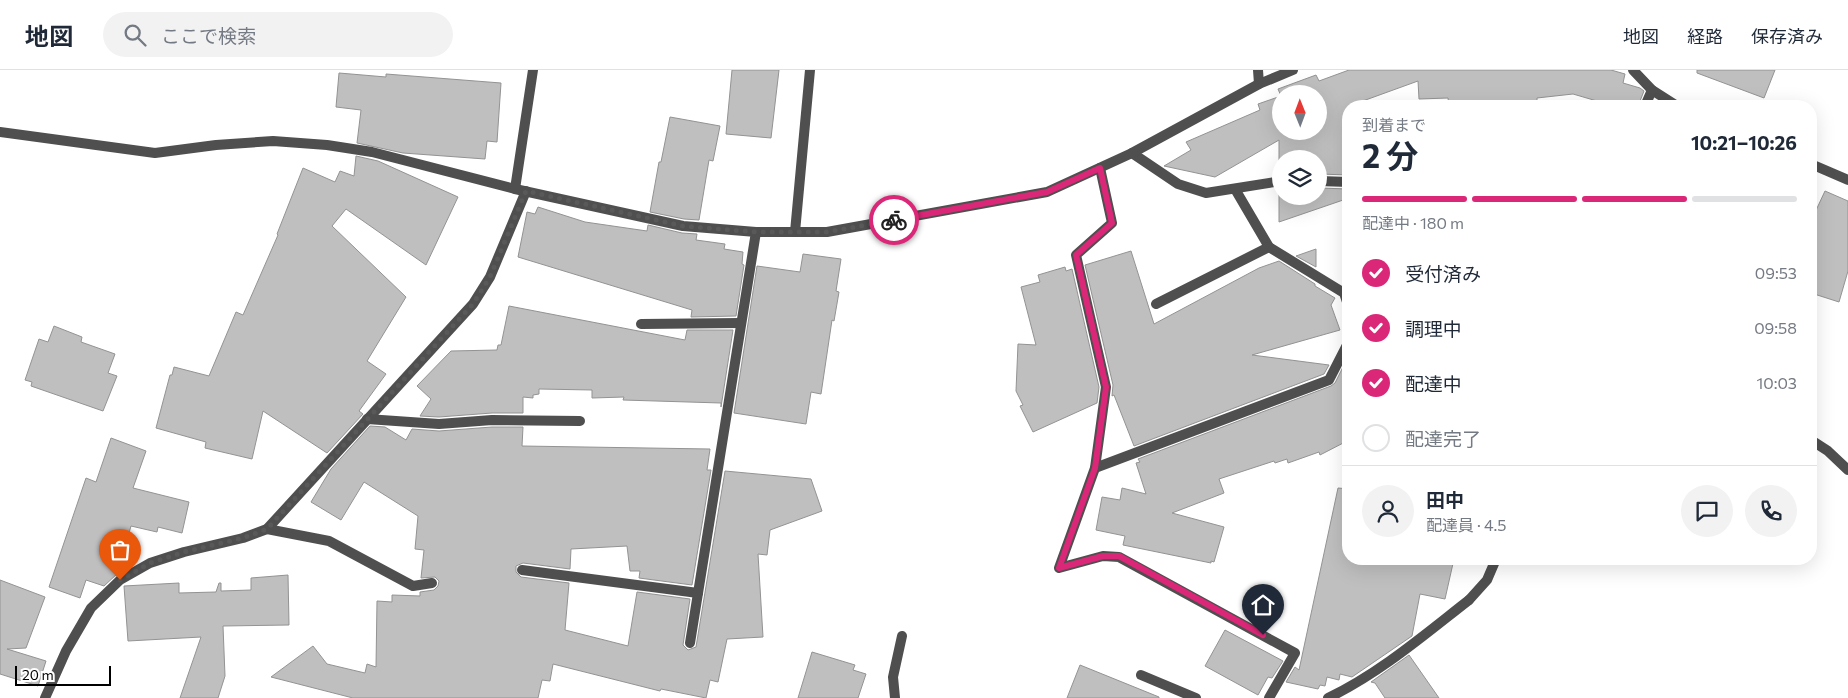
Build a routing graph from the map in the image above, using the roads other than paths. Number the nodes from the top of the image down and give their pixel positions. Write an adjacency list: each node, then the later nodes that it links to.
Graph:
1 (533, 70): 18 (street)
2 (810, 70): 22 (street)
3 (1258, 70): 6 (street)
4 (1292, 70): 6 (street)
5 (1633, 70): 7 (street)
6 (1259, 84): 11 (street)
7 (1652, 90): 8 (street); 9 (street)
8 (1648, 100)
9 (1668, 100)
10 (0, 132): 18 (street)
11 (1132, 153): 13 (street); 19 (street)
12 (1817, 167): 14 (street)
13 (1100, 168): 22 (street); 32 (street)
14 (1848, 180)
15 (1327, 181): 16 (street)
16 (1342, 182)
17 (1272, 183): 19 (street)
18 (515, 189): 20 (street)
19 (1235, 189): 23 (street)
20 (526, 191): 21 (street); 29 (street)
21 (756, 232): 22 (street); 26 (street)
22 (795, 232)
23 (1268, 247): 24 (street); 25 (street)
24 (1342, 292)
25 (1156, 304)
26 (741, 323): 27 (street); 38 (street)
27 (642, 324)
28 (1342, 355): 32 (street)
29 (367, 419): 30 (street); 34 (street)
30 (580, 421)
31 (1817, 444): 33 (street)
32 (1095, 468): 45 (street)
33 (1848, 470)
34 (267, 529): 37 (street); 42 (street)
35 (1493, 565): 46 (street)
36 (522, 570): 38 (street)
37 (432, 584)
38 (698, 593): 40 (street)
39 (902, 636): 43 (street)
40 (690, 643)
41 (1141, 675): 44 (street)
42 (46, 698)
43 (894, 698)
44 (1196, 698)
45 (1269, 698)
46 (1328, 698)

